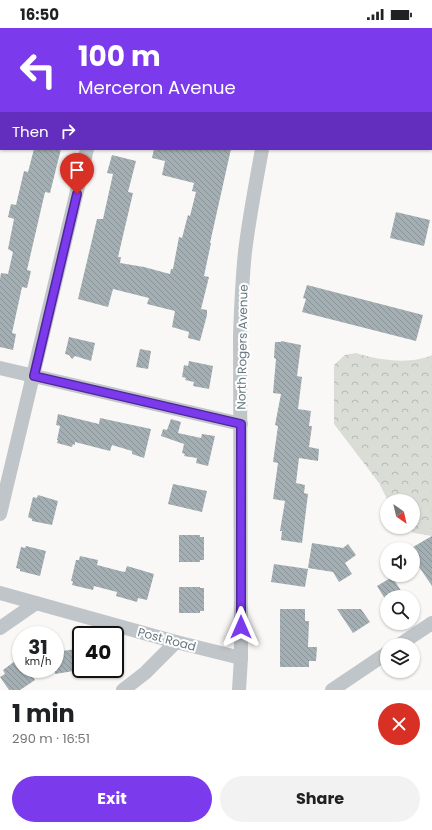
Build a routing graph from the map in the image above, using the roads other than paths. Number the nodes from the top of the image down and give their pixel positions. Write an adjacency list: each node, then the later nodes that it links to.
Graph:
1 (87, 150): 4 (street)
2 (262, 150): 5 (street, North Rogers Avenue)
3 (0, 368): 4 (street)
4 (34, 376): 5 (street); 6 (street)
5 (241, 424): 13 (street, North Rogers Avenue)
6 (0, 514)
7 (0, 593): 8 (street, Post Road)
8 (36, 604): 10 (street); 12 (street, Post Road)
9 (432, 622): 11 (street)
10 (0, 628)
11 (409, 638)
12 (176, 642): 13 (street, Post Road); 15 (street)
13 (241, 658): 16 (street, North Rogers Avenue)
14 (380, 658): 17 (street)
15 (122, 690)
16 (239, 690)
17 (332, 690)

